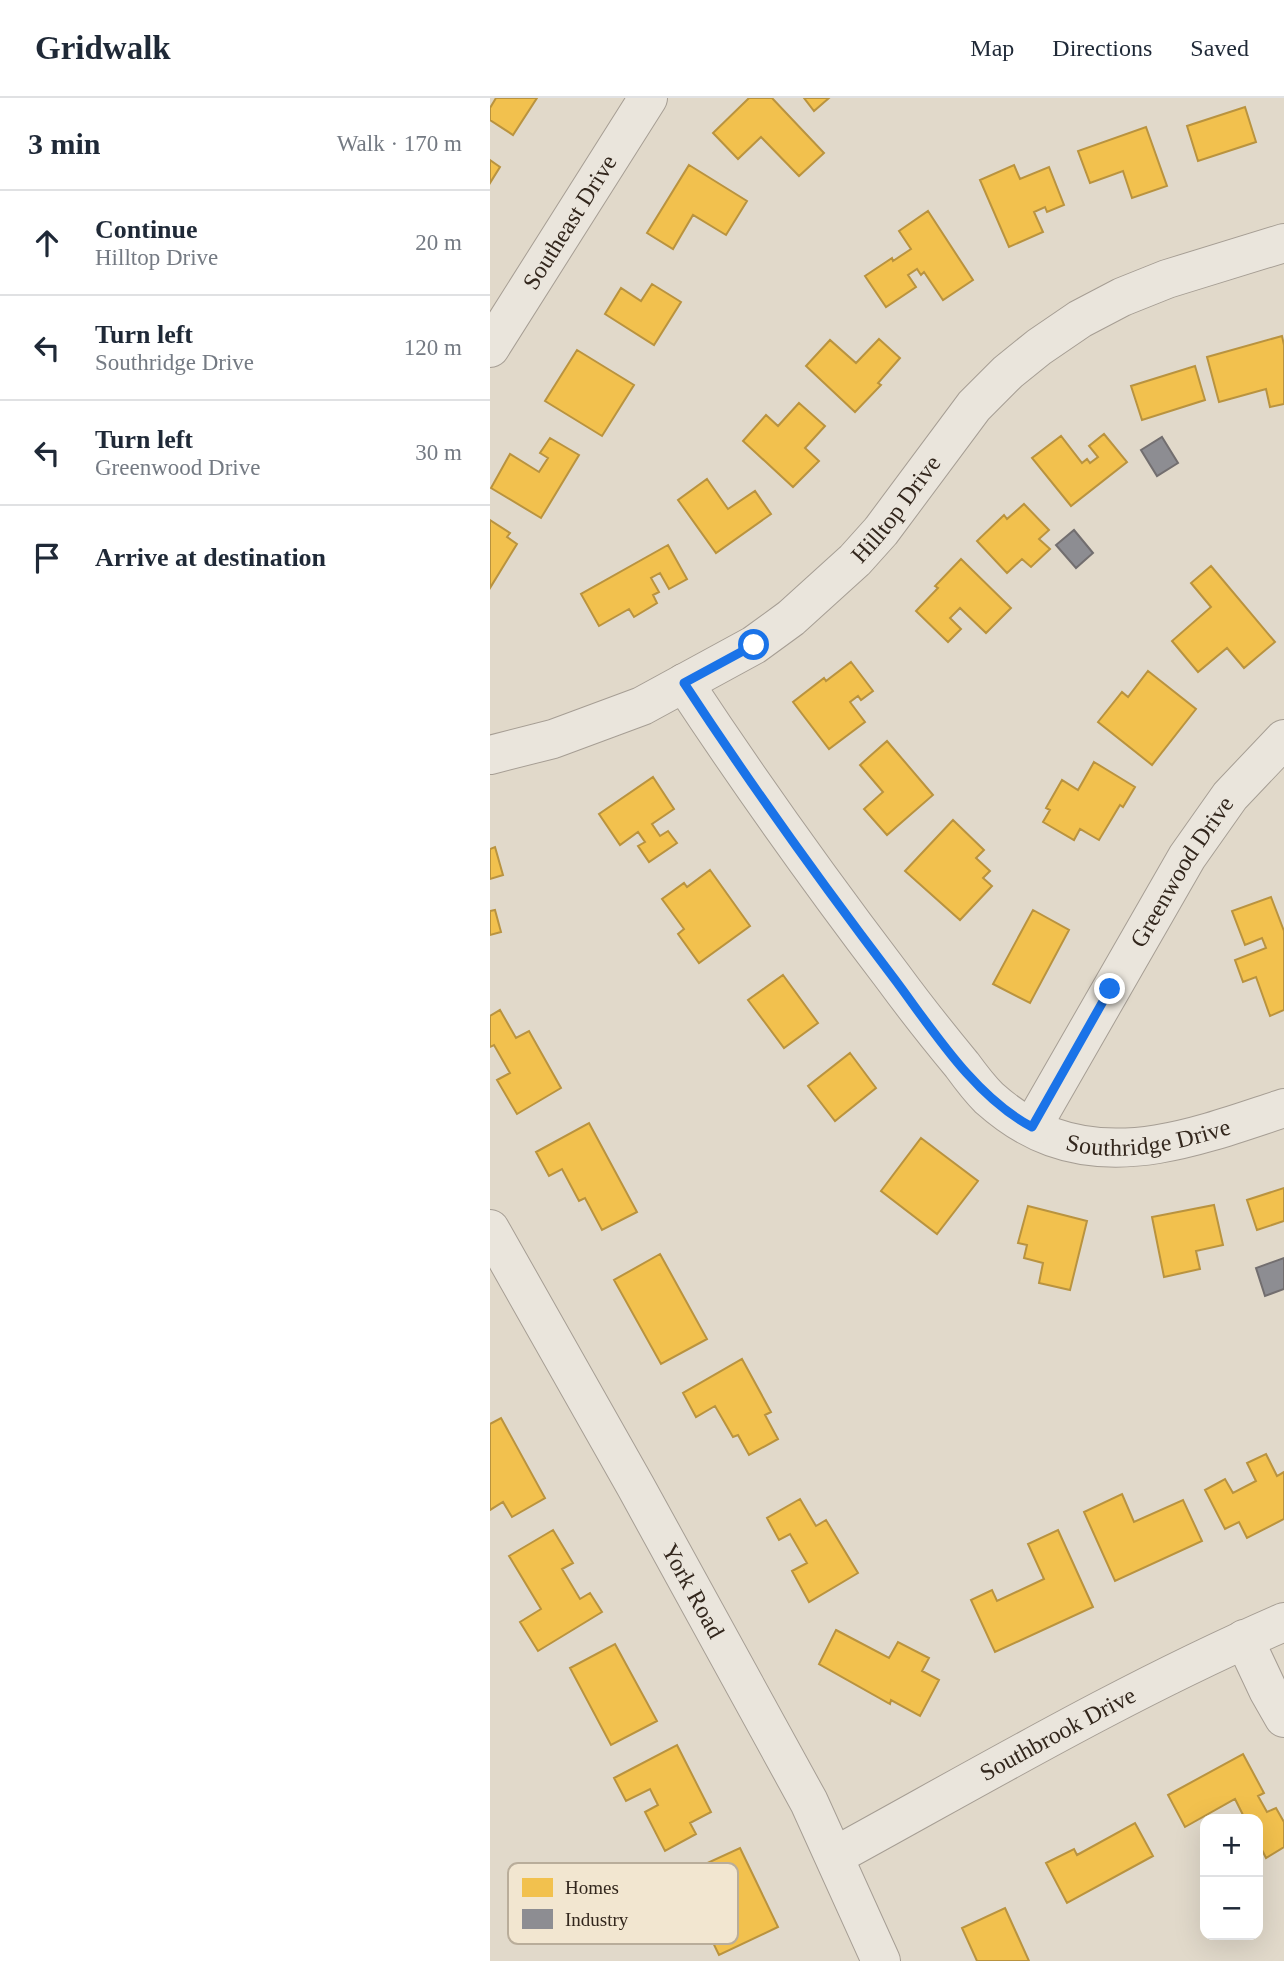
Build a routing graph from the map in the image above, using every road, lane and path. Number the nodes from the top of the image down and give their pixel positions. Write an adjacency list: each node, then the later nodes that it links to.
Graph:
1 (648, 98): 3 (street, Southeast Drive)
2 (1284, 243): 4 (street, Hilltop Drive)
3 (490, 348)
4 (684, 683): 6 (street, Hilltop Drive); 8 (street, Southridge Drive)
5 (1284, 739): 8 (street, Greenwood Drive)
6 (490, 755)
7 (1284, 1108): 8 (street, Southridge Drive)
8 (1032, 1127)
9 (490, 1229): 13 (street, York Road)
10 (1284, 1622): 11 (street, Southbrook Drive)
11 (1244, 1639): 12 (street); 13 (street, Southbrook Drive)
12 (1284, 1718)
13 (835, 1856): 14 (street, York Road)
14 (881, 1961)

